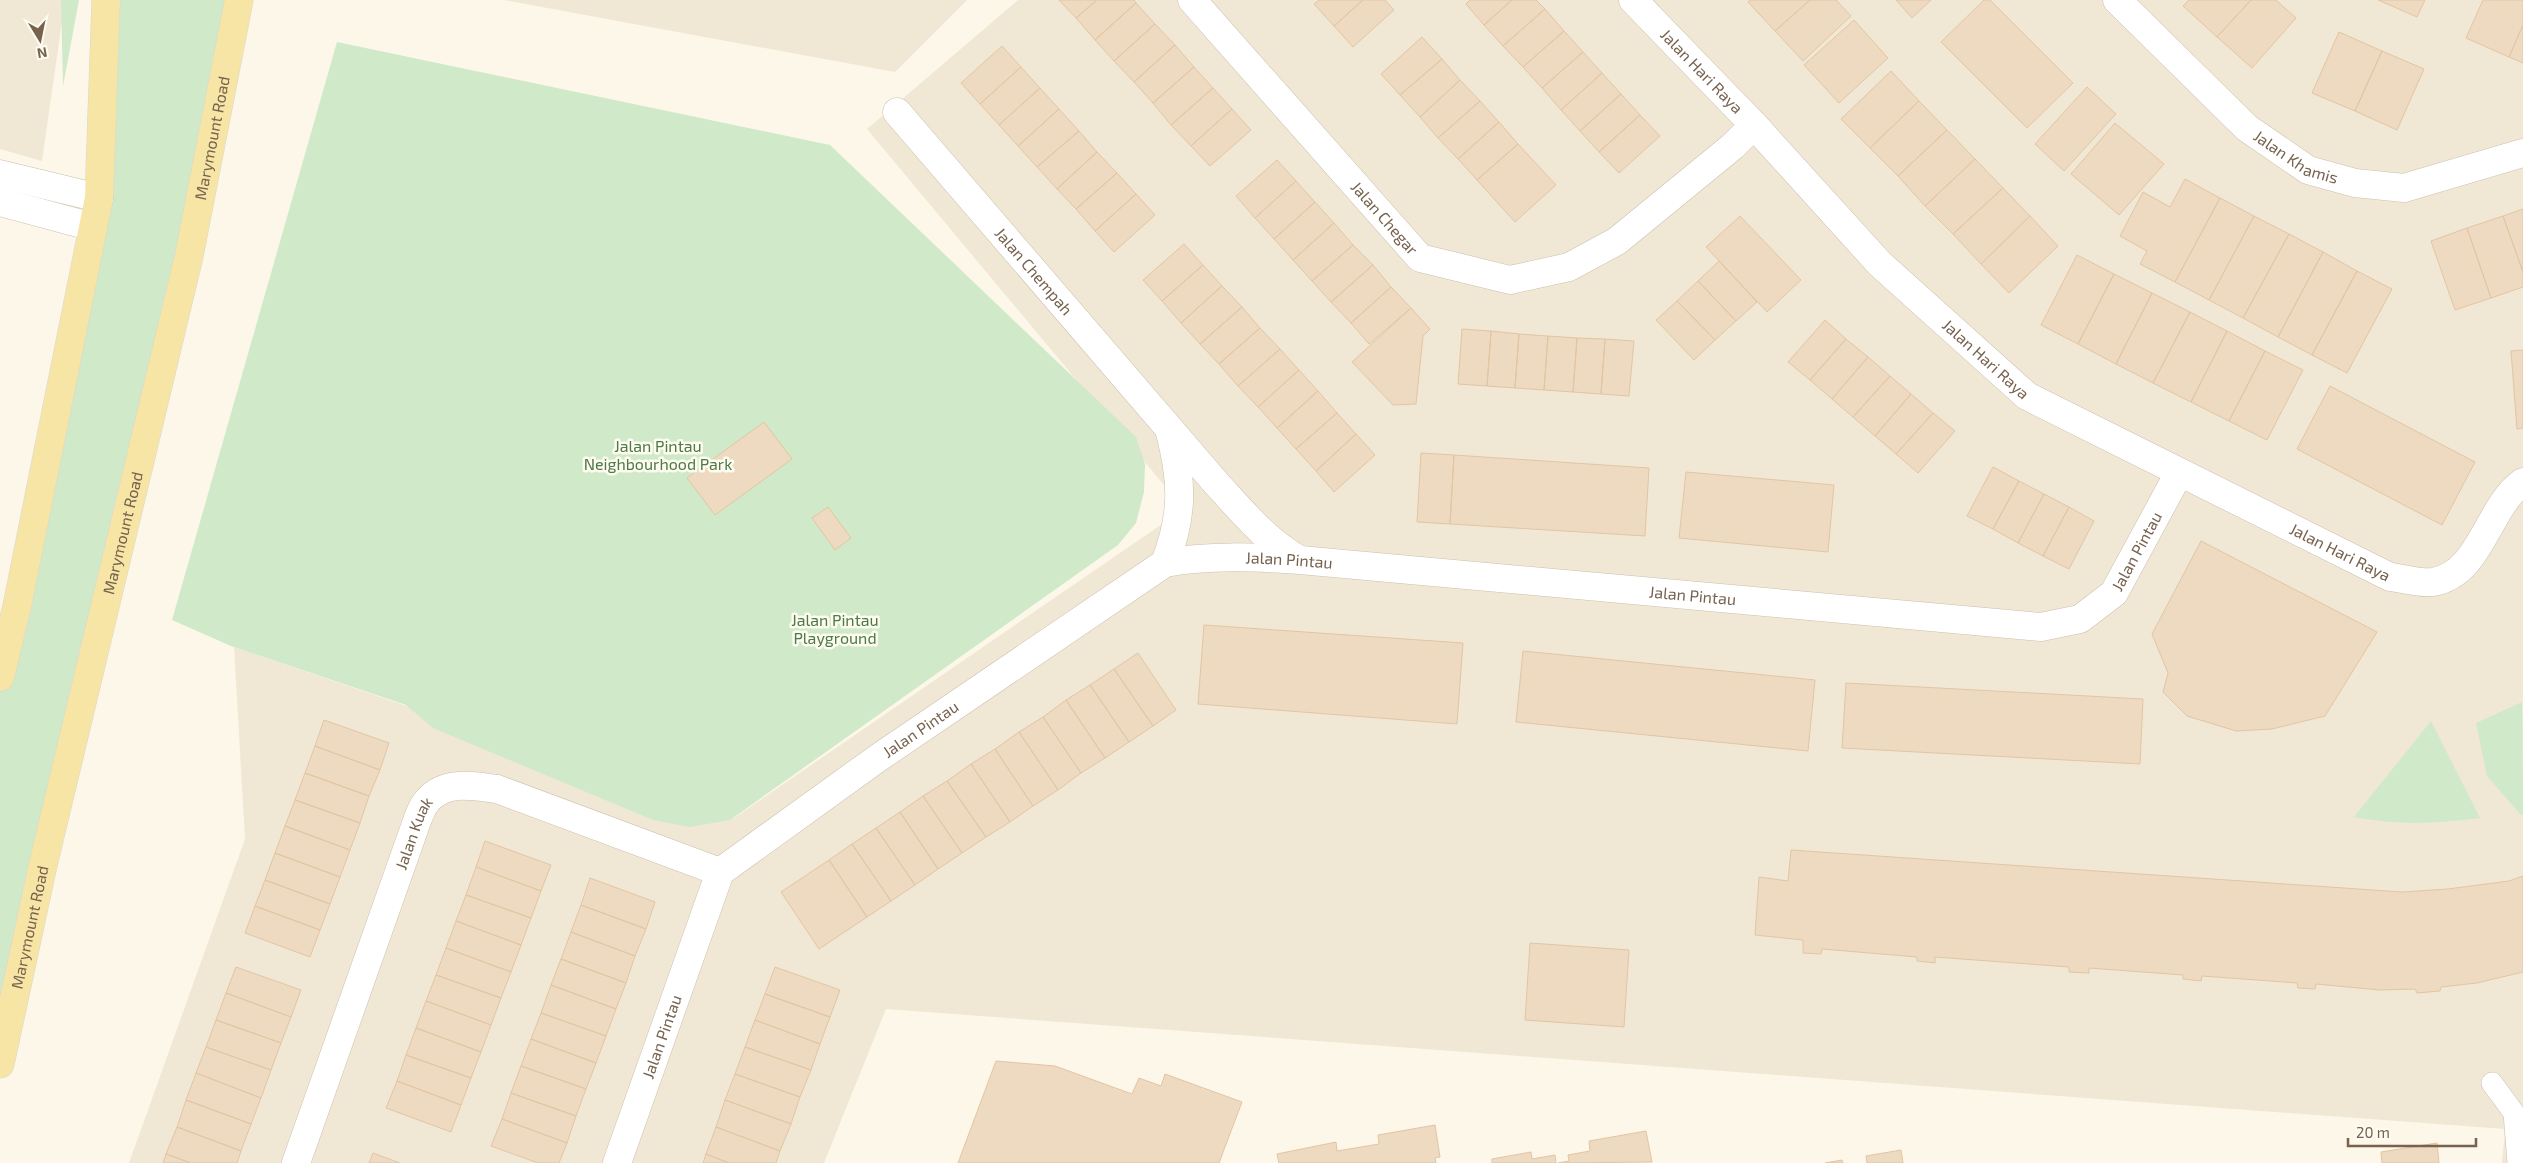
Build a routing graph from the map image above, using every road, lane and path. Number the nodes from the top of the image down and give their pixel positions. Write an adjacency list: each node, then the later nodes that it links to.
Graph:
1 (106, 0): 10 (main road)
2 (239, 0): 20 (main road, Marymount Road)
3 (1192, 0): 7 (street, Jalan Chegar)
4 (1633, 0): 7 (street, Jalan Hari Raya)
5 (2117, 0): 8 (street, Jalan Khamis)
6 (898, 112): 13 (street, Jalan Chempah)
7 (1754, 125): 14 (street, Jalan Hari Raya)
8 (2523, 152)
9 (0, 174): 10 (street)
10 (99, 198): 12 (main road)
11 (0, 202): 12 (street)
12 (93, 227): 18 (main road)
13 (1169, 430): 16 (street, Jalan Chempah); 17 (street, Jalan Chempah)
14 (2179, 473): 15 (street, Jalan Hari Raya); 16 (street, Jalan Pintau)
15 (2523, 482)
16 (1300, 560): 17 (street, Jalan Pintau)
17 (1165, 564): 19 (street, Jalan Pintau)
18 (0, 677)
19 (720, 872): 22 (street, Jalan Kuak); 23 (street, Jalan Pintau)
20 (0, 1064)
21 (2492, 1083): 24 (lane)
22 (296, 1163)
23 (617, 1163)
24 (2518, 1163)

